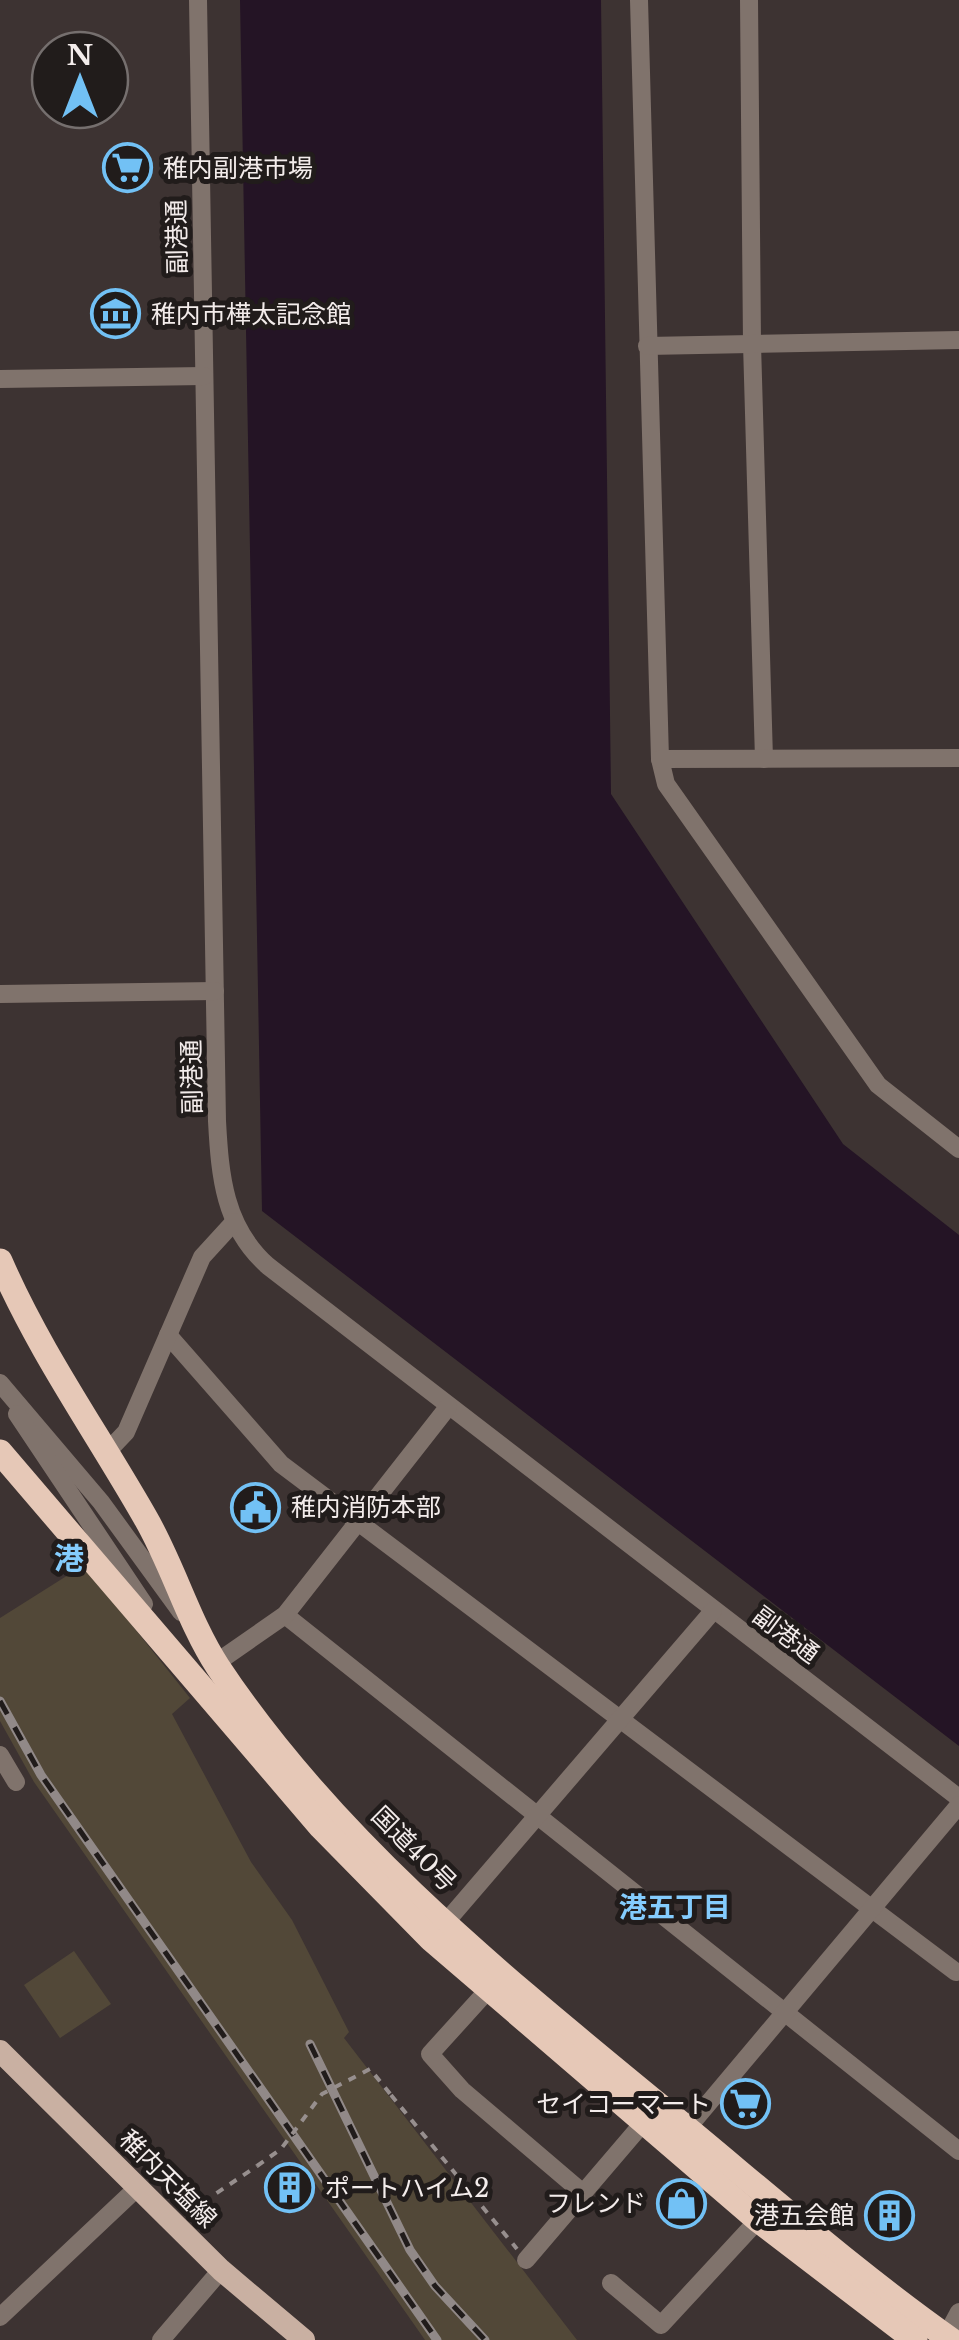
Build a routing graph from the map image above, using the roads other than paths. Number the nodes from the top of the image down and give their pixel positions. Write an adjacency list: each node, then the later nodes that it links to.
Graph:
1 (198, 0): 7 (street, 副港通)
2 (639, 0): 6 (street)
3 (749, 0): 5 (street)
4 (959, 340): 5 (street)
5 (752, 344): 6 (street); 9 (street)
6 (647, 346): 11 (street)
7 (204, 376): 8 (street); 12 (street, 副港通)
8 (0, 379)
9 (764, 758): 10 (street); 11 (street)
10 (959, 758)
11 (660, 759): 14 (street)
12 (216, 992): 13 (street); 15 (street, 副港通)
13 (0, 994)
14 (959, 1149)
15 (234, 1222): 17 (street); 19 (street, 副港通)
16 (0, 1261): 21 (highway, 国道40号)
17 (168, 1335): 21 (street); 22 (street)
18 (0, 1383): 25 (street); 26 (street)
19 (448, 1407): 22 (street); 23 (street, 副港通)
20 (0, 1452): 26 (highway, 国道40号)
21 (106, 1453): 25 (highway, 国道40号)
22 (362, 1521): 24 (street); 27 (street)
23 (713, 1611): 27 (street); 30 (street, 副港通)
24 (285, 1615): 25 (street); 31 (street)
25 (216, 1664): 33 (highway, 国道40号)
26 (186, 1666): 33 (highway, 国道40号)
27 (622, 1716): 31 (street); 32 (street)
28 (0, 1756): 29 (street)
29 (16, 1782)
30 (959, 1802): 32 (street)
31 (539, 1815): 33 (street); 36 (street)
32 (872, 1907): 34 (street); 36 (street)
33 (438, 1931): 35 (highway, 国道40号); 38 (highway, 国道40号)
34 (956, 1972)
35 (488, 1990): 38 (highway, 国道40号); 42 (street)
36 (782, 2014): 39 (street); 40 (street)
37 (0, 2051): 41 (main road, 稚内天塩線)
38 (652, 2113): 39 (highway, 国道40号); 42 (street)
39 (680, 2136): 43 (highway, 国道40号); 50 (highway, 国道40号)
40 (959, 2151)
41 (138, 2187): 45 (main road, 稚内天塩線); 48 (street)
42 (583, 2194): 44 (street)
43 (758, 2220): 46 (street); 52 (highway, 国道40号)
44 (526, 2260)
45 (221, 2270): 49 (street); 51 (main road, 稚内天塩線)
46 (610, 2283)
47 (959, 2312): 50 (street)
48 (0, 2317)
49 (166, 2338)
50 (946, 2338)
51 (304, 2340)
52 (915, 2340)

